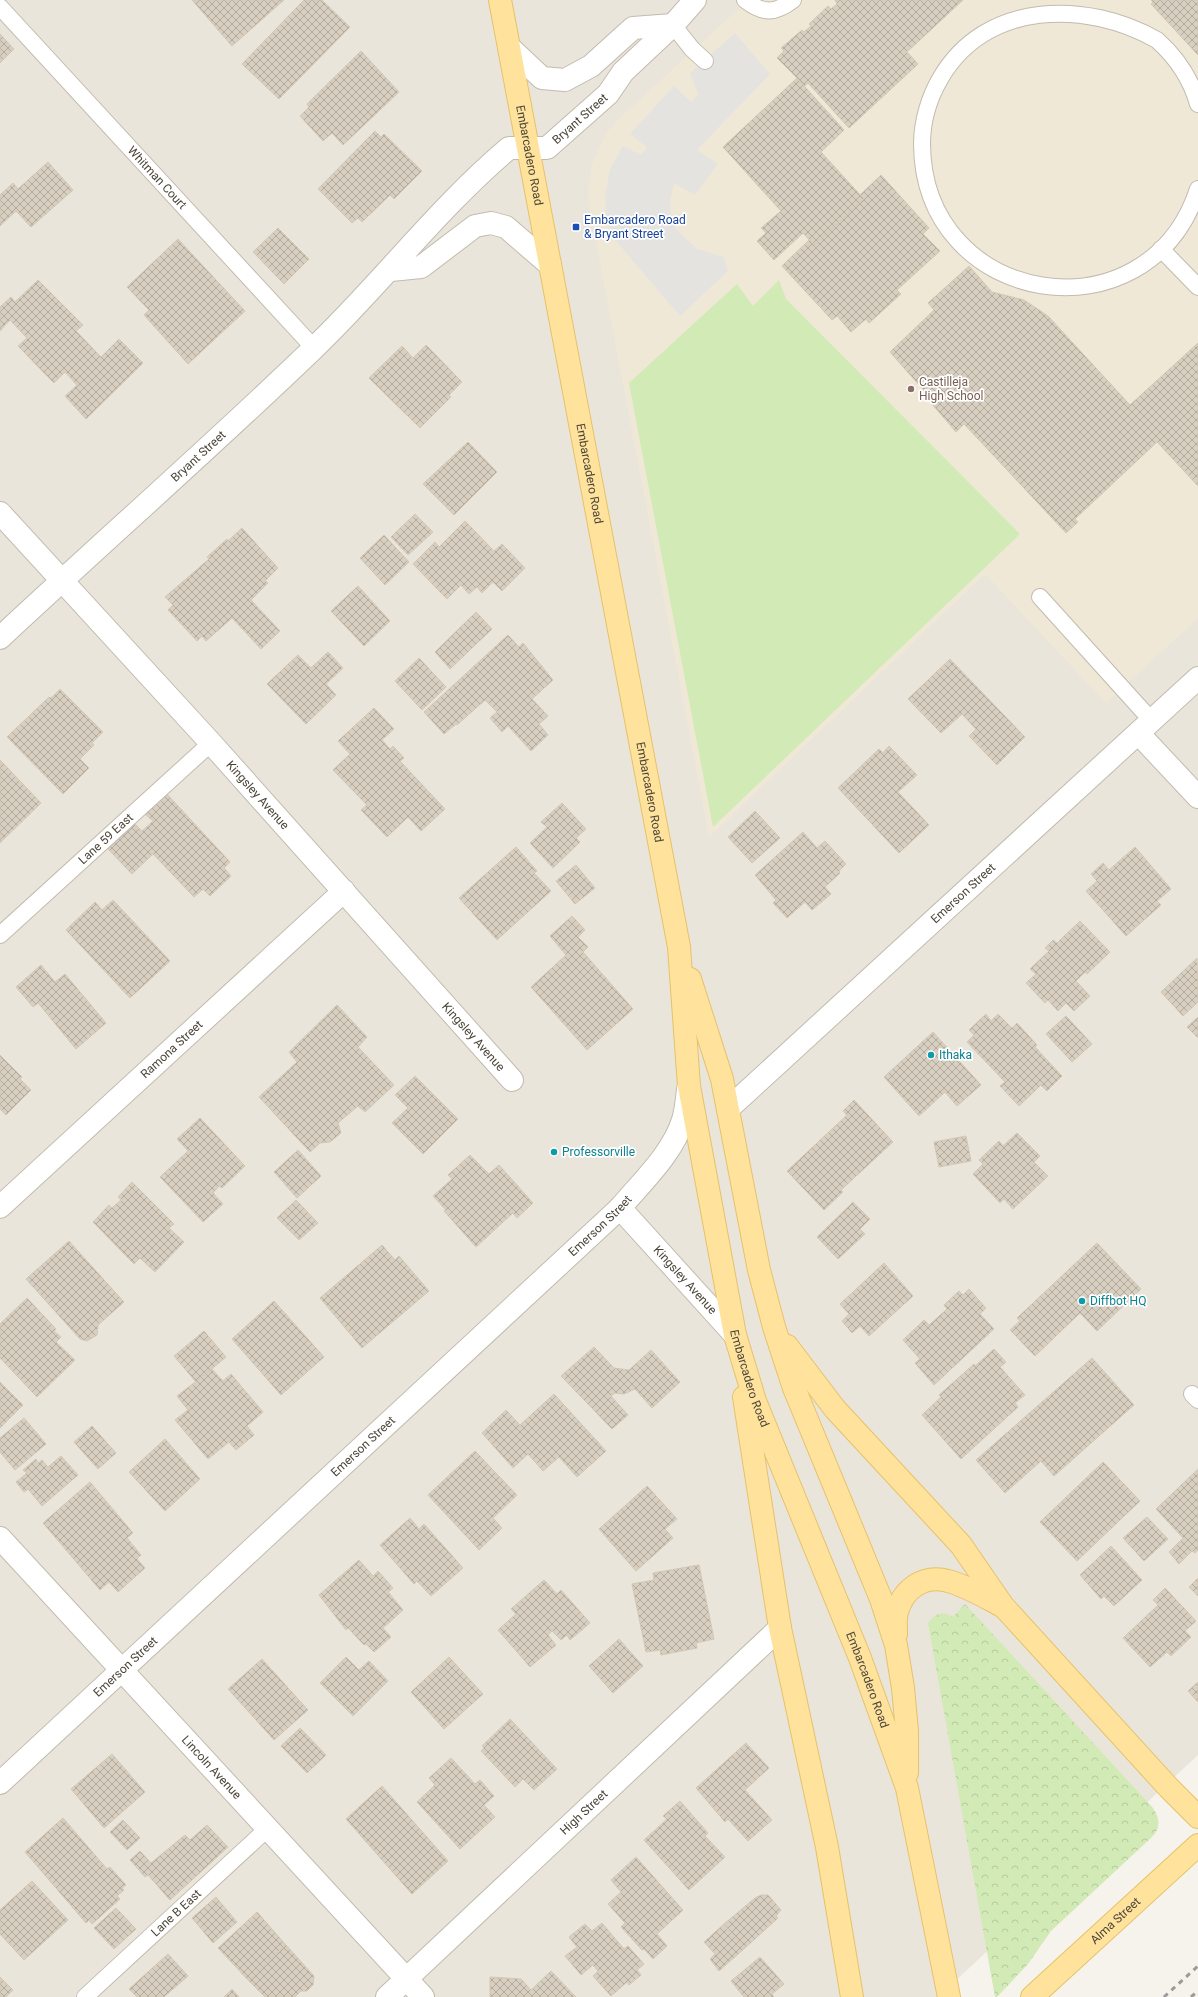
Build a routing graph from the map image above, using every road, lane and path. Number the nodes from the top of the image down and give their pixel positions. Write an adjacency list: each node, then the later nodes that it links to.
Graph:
1 (500, 0): 7 (main road, Embarcadero Road)
2 (695, 0): 6 (street, Bryant Street)
3 (745, 0): 4 (lane)
4 (793, 0)
5 (0, 7): 16 (lane, Whitman Court)
6 (673, 25): 7 (street); 8 (lane); 10 (street, Bryant Street)
7 (509, 47): 10 (main road, Embarcadero Road)
8 (705, 61)
9 (1198, 104): 12 (lane)
10 (528, 148): 13 (main road, Embarcadero Road); 14 (street, Bryant Street)
11 (1198, 189): 12 (lane)
12 (1161, 249): 15 (lane)
13 (550, 265): 14 (street); 27 (main road, Embarcadero Road)
14 (391, 270): 16 (street, Bryant Street)
15 (1198, 287)
16 (314, 348): 18 (street, Bryant Street)
17 (0, 513): 18 (street, Kingsley Avenue)
18 (62, 580): 20 (street, Bryant Street); 23 (street, Kingsley Avenue)
19 (1040, 597): 22 (lane)
20 (0, 638)
21 (1198, 678): 22 (street, Emerson Street)
22 (1146, 727): 24 (street); 30 (street, Emerson Street)
23 (211, 743): 25 (street, Kingsley Avenue); 26 (lane, Lane 59 East)
24 (1198, 797)
25 (344, 891): 28 (street, Kingsley Avenue); 31 (street, Ramona Street)
26 (0, 934)
27 (679, 947): 29 (main road, Embarcadero Road); 30 (main road, Embarcadero Road)
28 (512, 1080)
29 (689, 1086): 32 (street, Emerson Street); 34 (main road, Embarcadero Road)
30 (728, 1109): 33 (main road, Embarcadero Road)
31 (0, 1207)
32 (620, 1208): 34 (street, Kingsley Avenue); 39 (street, Emerson Street)
33 (774, 1327): 36 (main road); 38 (main road, Embarcadero Road)
34 (735, 1335): 37 (main road); 41 (main road, Embarcadero Road)
35 (0, 1538): 39 (street, Lincoln Avenue)
36 (1003, 1606): 38 (main road); 42 (main road)
37 (780, 1628): 45 (street, High Street); 49 (main road)
38 (896, 1645): 41 (main road, Embarcadero Road)
39 (121, 1670): 40 (street, Emerson Street); 43 (street, Lincoln Avenue)
40 (0, 1783)
41 (908, 1788): 50 (main road, Embarcadero Road)
42 (1198, 1817)
43 (267, 1829): 45 (street, Lincoln Avenue); 46 (lane, Lane B East)
44 (1198, 1845): 51 (main road, Alma Street)
45 (407, 1979): 47 (street, High Street); 48 (street, Lincoln Avenue)
46 (85, 1997)
47 (387, 1997)
48 (423, 1997)
49 (852, 1997)
50 (949, 1997)
51 (1032, 1997)

